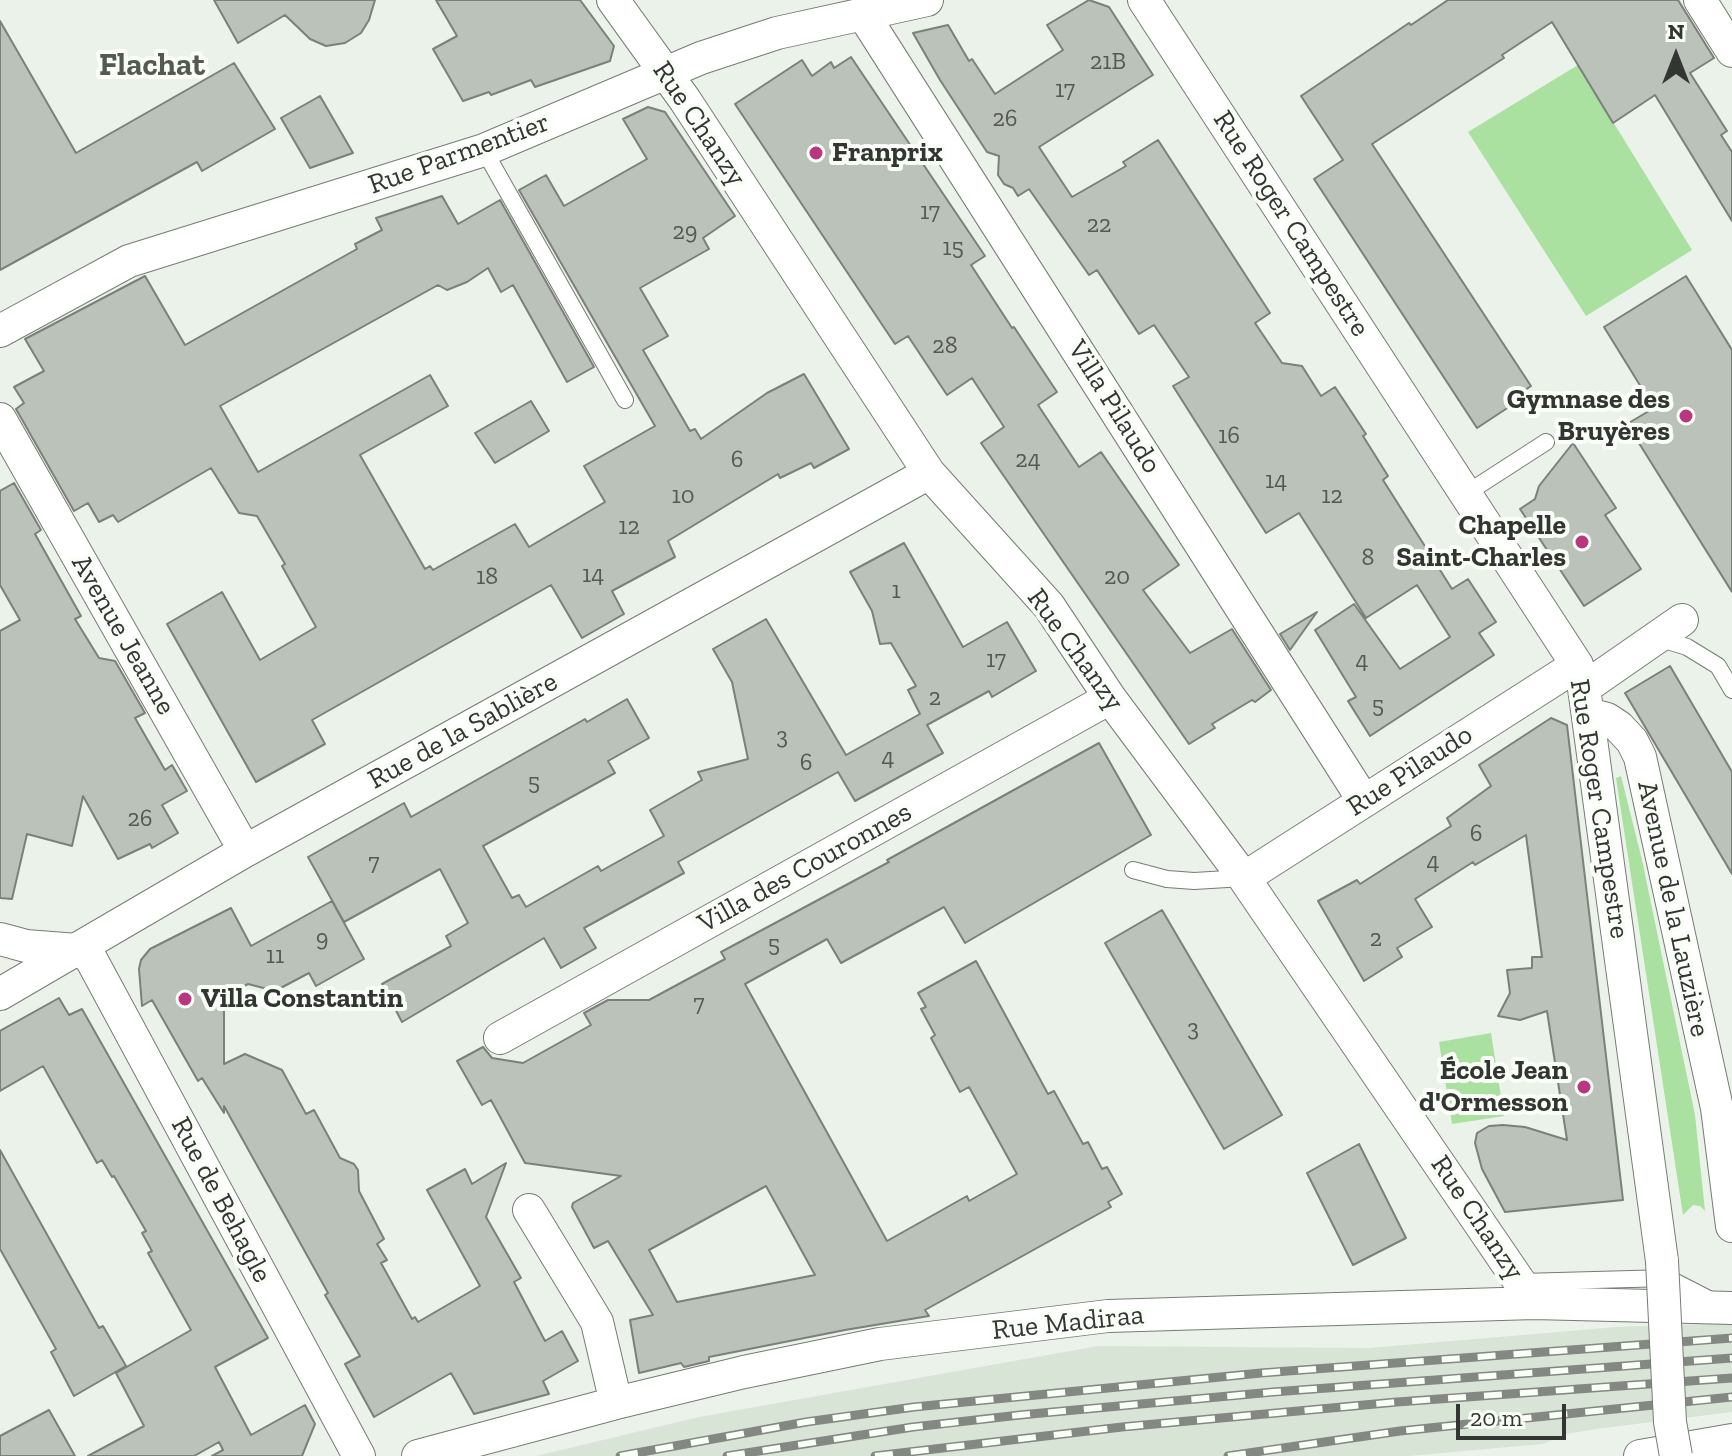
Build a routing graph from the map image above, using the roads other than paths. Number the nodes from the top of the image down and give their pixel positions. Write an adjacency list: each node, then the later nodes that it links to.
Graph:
1 (613, 0): 7 (street, Rue Chanzy)
2 (927, 0): 5 (street, Rue Parmentier)
3 (1144, 0): 14 (street, Rue Roger Campestre)
4 (1700, 0): 6 (street)
5 (863, 14): 7 (street, Rue Parmentier); 19 (street, Villa Pilaudo)
6 (1732, 51)
7 (665, 73): 8 (street, Rue Parmentier); 13 (street, Rue Chanzy)
8 (484, 150): 9 (street, Rue Parmentier); 10 (lane)
9 (0, 331)
10 (625, 400)
11 (0, 419): 20 (street, Avenue Jeanne)
12 (1546, 442): 14 (lane)
13 (929, 473): 18 (street, Rue Chanzy); 20 (street, Rue de la Sablière)
14 (1467, 493): 16 (street, Rue Roger Campestre)
15 (1670, 629): 16 (street, Rue Pilaudo); 17 (lane)
16 (1583, 689): 19 (street, Rue Pilaudo); 28 (street, Avenue de la Lauzière); 36 (street, Rue Roger Campestre, bridge)
17 (1732, 690)
18 (1110, 698): 22 (street, Rue Chanzy); 26 (street, Villa des Couronnes)
19 (1364, 801): 22 (street, Rue Pilaudo)
20 (245, 851): 24 (street, Rue de la Sablière)
21 (1133, 870): 22 (lane)
22 (1244, 878): 29 (street, Rue Chanzy)
23 (0, 939): 24 (street)
24 (77, 950): 25 (street, Rue de la Sablière); 33 (street, Rue de Behagle)
25 (0, 994)
26 (500, 1038)
27 (529, 1210): 31 (street)
28 (1732, 1226)
29 (1527, 1293): 30 (street, Rue Madiraa); 31 (street, Rue Madiraa)
30 (1728, 1307)
31 (616, 1403): 34 (street, Rue Madiraa)
32 (1732, 1440): 35 (street)
33 (359, 1456)
34 (418, 1456)
35 (1640, 1456)
36 (1676, 1456)

